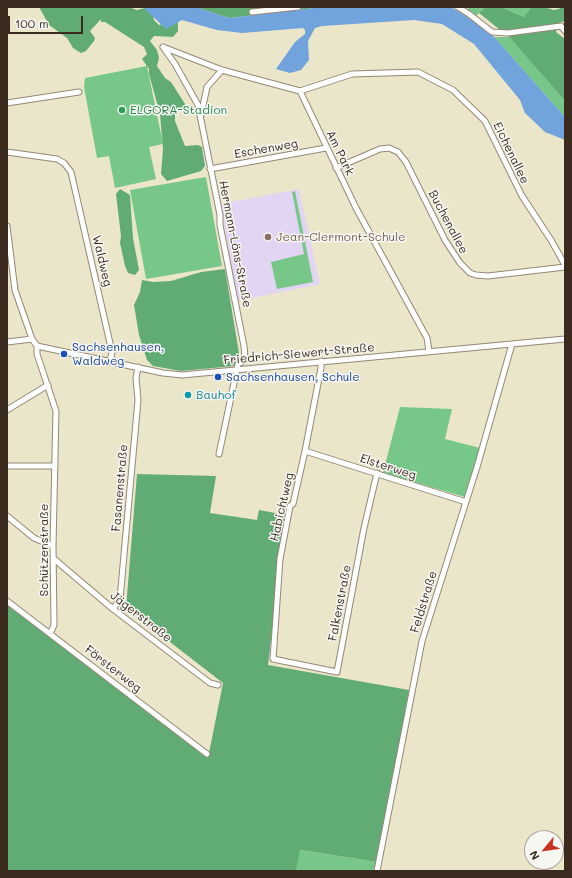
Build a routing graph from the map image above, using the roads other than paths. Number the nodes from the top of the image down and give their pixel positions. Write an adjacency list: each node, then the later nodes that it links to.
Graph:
1 (298, 7): 3 (street)
2 (458, 7): 4 (street)
3 (252, 12)
4 (563, 26): 5 (street)
5 (565, 31)
6 (222, 70): 7 (street); 10 (street, Hermann-Löns-Straße); 10 (street, Hermann-Löns-Straße)
7 (300, 91): 11 (street, Am Park); 17 (street, Eichenallee)
8 (79, 92): 9 (street)
9 (7, 103)
10 (201, 118): 14 (street, Hermann-Löns-Straße)
11 (326, 148): 13 (street, Am Park); 14 (street, Eschenweg)
12 (7, 152): 24 (street, Waldweg)
13 (336, 168): 17 (street, Buchenallee); 23 (street, Am Park)
14 (210, 169): 27 (street, Hermann-Löns-Straße)
15 (7, 226): 16 (street)
16 (7, 232): 18 (street)
17 (565, 266)
18 (32, 339): 20 (street); 22 (street)
19 (565, 339): 21 (street, Friedrich-Siewert-Straße)
20 (7, 342)
21 (512, 344): 23 (street, Friedrich-Siewert-Straße); 35 (street, Feldstraße)
22 (37, 346): 24 (street, Friedrich-Siewert-Straße); 28 (street, Schützenstraße)
23 (429, 351): 25 (street, Friedrich-Siewert-Straße)
24 (110, 361): 26 (street, Friedrich-Siewert-Straße)
25 (321, 361): 27 (street, Friedrich-Siewert-Straße); 30 (street, Habichtweg)
26 (138, 367): 27 (street, Friedrich-Siewert-Straße); 40 (street, Fasanenstraße)
27 (237, 370): 31 (street, Hermann-Löns-Straße)
28 (48, 385): 29 (street); 33 (street, Schützenstraße)
29 (7, 410)
30 (305, 451): 34 (street, Elsterweg); 42 (street, Habichtweg)
31 (219, 454)
32 (7, 466): 33 (street)
33 (55, 466): 37 (street, Schützenstraße)
34 (377, 474): 35 (street, Elsterweg); 42 (street, Falkenstraße)
35 (466, 502): 45 (street, Feldstraße)
36 (7, 516): 37 (street)
37 (53, 546): 38 (street, Schützenstraße)
38 (54, 559): 40 (street, Jägerstraße); 41 (street, Schützenstraße)
39 (7, 601): 41 (street, Försterweg)
40 (114, 609): 43 (street, Jägerstraße)
41 (50, 634): 44 (street, Försterweg)
42 (273, 660)
43 (218, 685)
44 (207, 754)
45 (377, 871)

